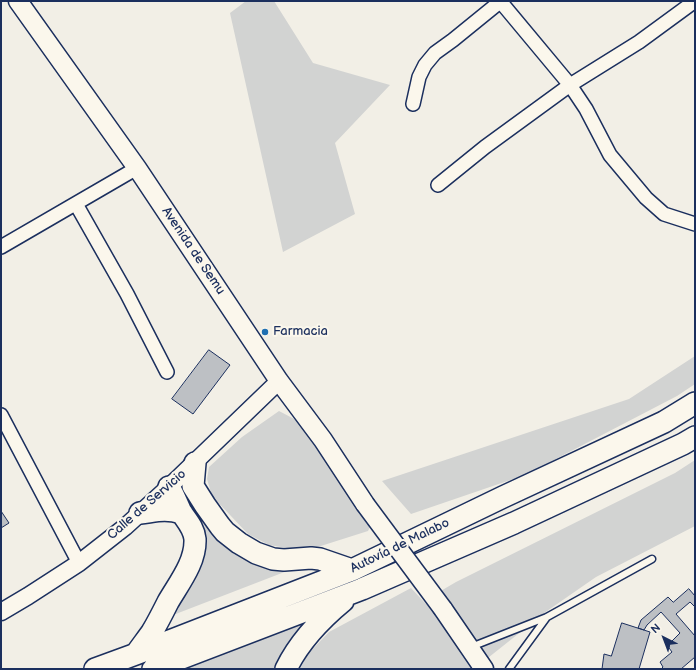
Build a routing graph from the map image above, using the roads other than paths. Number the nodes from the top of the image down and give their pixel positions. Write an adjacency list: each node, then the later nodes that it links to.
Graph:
1 (18, 1): 6 (main road, Avenida de Semu)
2 (501, 1): 4 (street); 5 (street)
3 (694, 1): 4 (street)
4 (570, 86): 7 (street); 9 (street)
5 (413, 104)
6 (137, 168): 8 (street); 12 (main road, Avenida de Semu)
7 (438, 184)
8 (76, 204): 10 (street); 11 (street)
9 (695, 224)
10 (1, 247)
11 (167, 372)
12 (279, 381): 16 (street, Calle de Servicio); 26 (main road, Avenida de Semu, bridge)
13 (695, 403): 22 (highway, Autovía de Malabo)
14 (1, 415): 21 (street)
15 (695, 436): 23 (highway, Autovía de Malabo)
16 (195, 462): 17 (street, Calle de Servicio); 22 (highway)
17 (170, 487): 18 (street, Calle de Servicio); 19 (highway)
18 (140, 513): 19 (highway); 21 (street, Calle de Servicio)
19 (182, 513): 27 (highway)
20 (652, 559): 25 (lane)
21 (79, 563): 24 (street, Calle de Servicio)
22 (352, 570): 27 (highway, Autovía de Malabo)
23 (362, 589): 29 (highway, Autovía de Malabo); 30 (highway)
24 (1, 612)
25 (547, 617): 26 (lane); 32 (lane)
26 (469, 648): 31 (main road, Avenida de Semu)
27 (136, 654): 28 (highway, Autovía de Malabo)
28 (95, 669)
29 (154, 669)
30 (286, 669)
31 (484, 669)
32 (509, 669)

